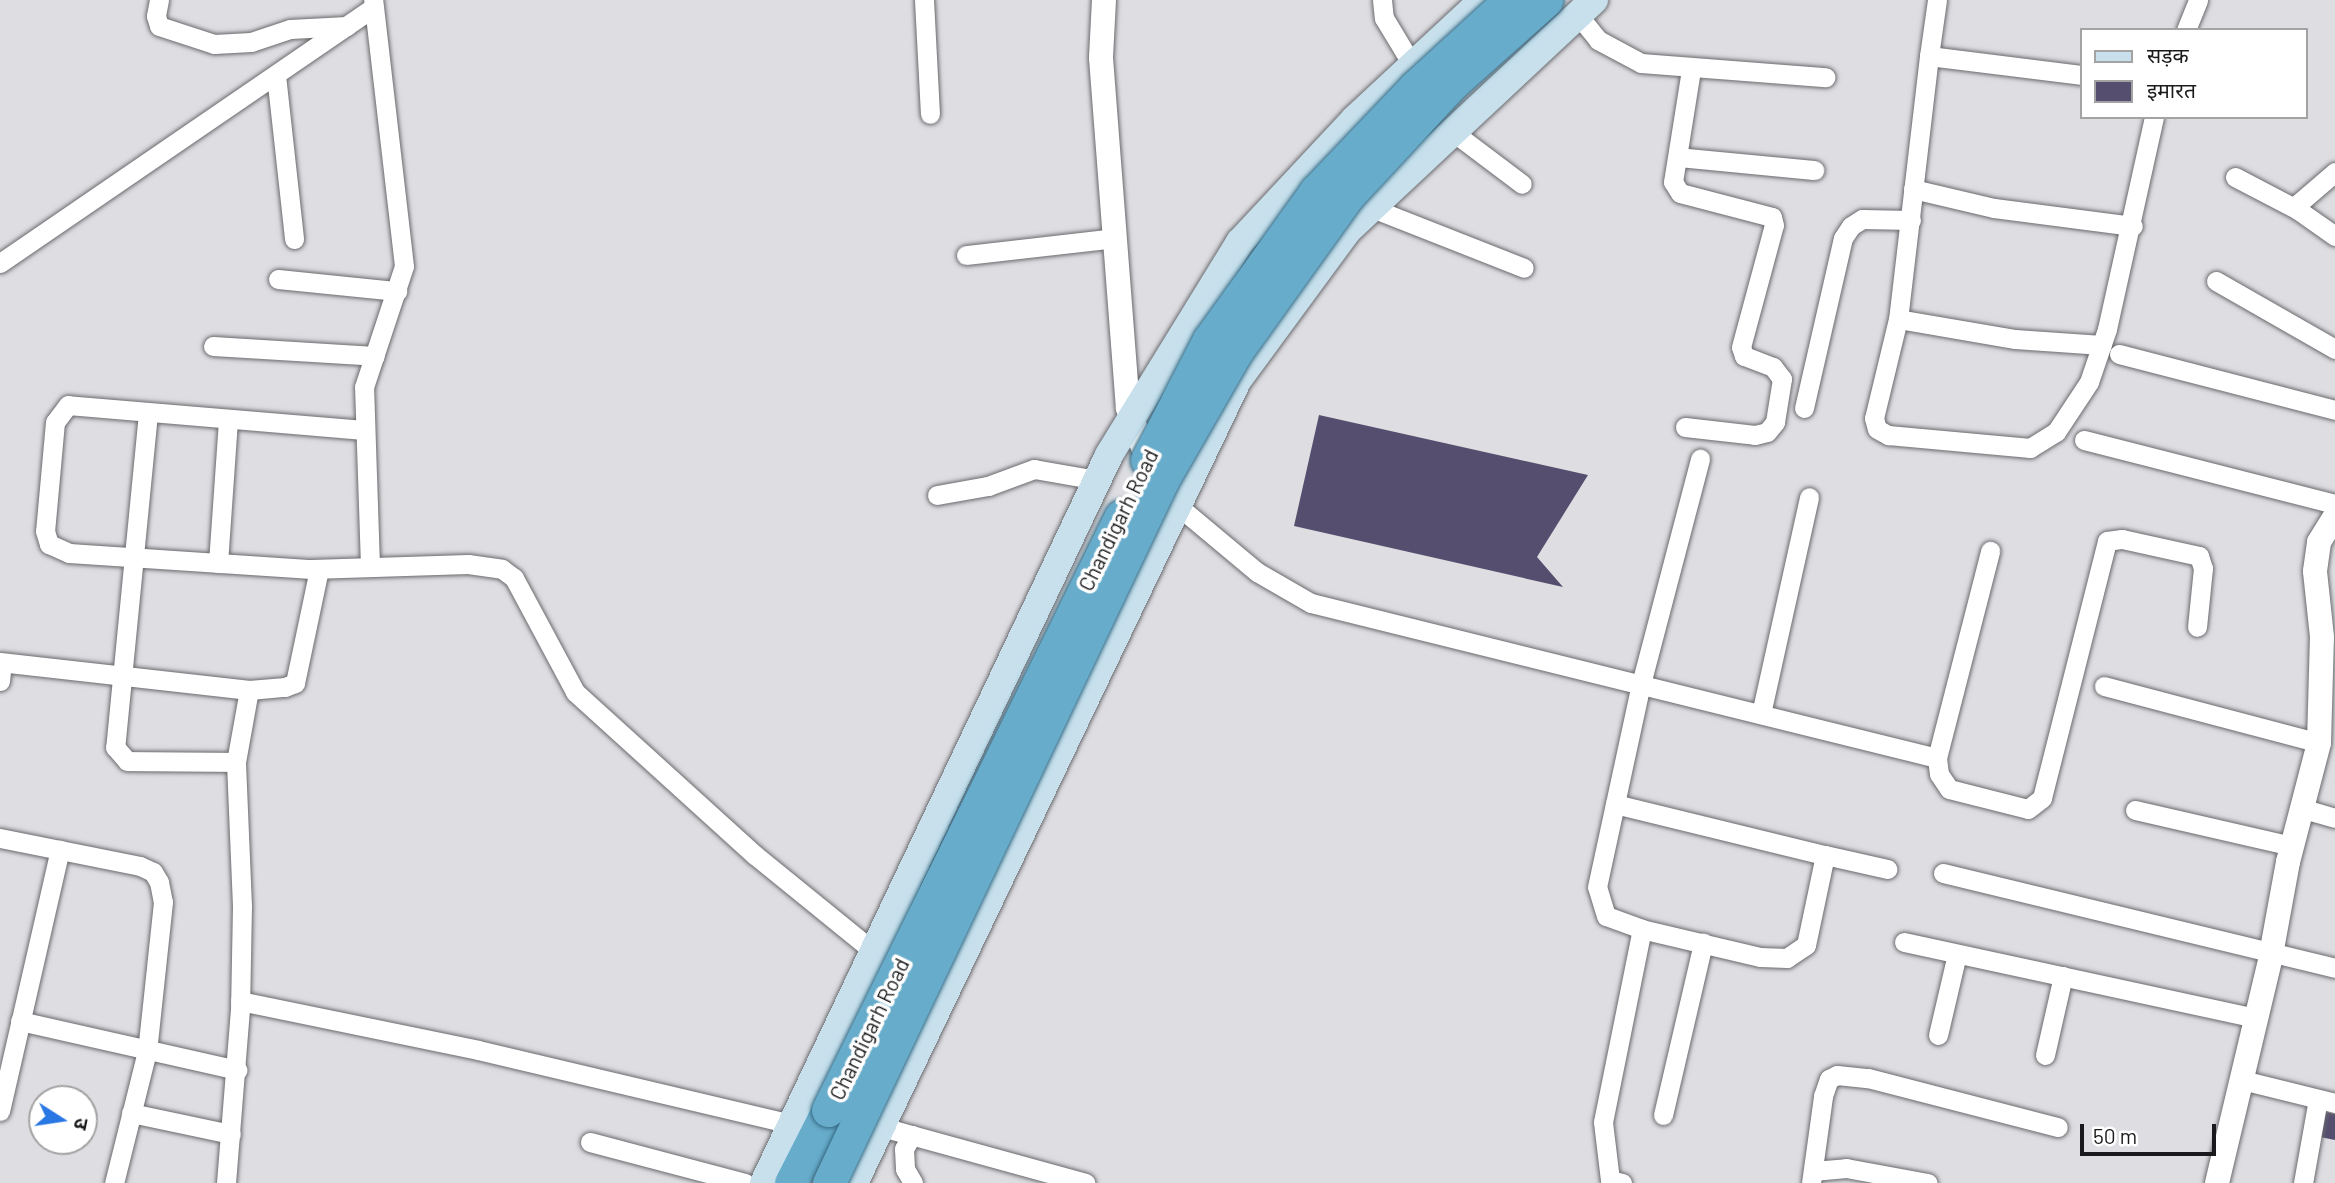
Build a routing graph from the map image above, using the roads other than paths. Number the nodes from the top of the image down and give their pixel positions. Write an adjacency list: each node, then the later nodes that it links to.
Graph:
1 (159, 0): 12 (street)
2 (924, 0): 20 (street)
3 (1104, 0): 34 (street)
4 (1382, 0): 15 (street)
5 (1483, 0): 15 (main road)
6 (1510, 0): 120 (highway, Chandigarh Road, bridge)
7 (1546, 0): 121 (highway, bridge)
8 (1937, 0): 14 (street)
9 (2198, 0): 13 (street)
10 (373, 3): 12 (street); 41 (street)
11 (1586, 7): 16 (street); 22 (main road)
12 (347, 26): 17 (street)
13 (2187, 28)
14 (1929, 56): 18 (street); 28 (street)
15 (1413, 66): 51 (main road)
16 (1691, 70): 19 (street); 23 (street)
17 (276, 75): 35 (street); 37 (street)
18 (2080, 75)
19 (1825, 77)
20 (930, 114)
21 (2154, 119): 32 (street)
22 (1453, 132): 27 (street); 29 (main road)
23 (1678, 157): 24 (street); 52 (street)
24 (1814, 170)
25 (2335, 172): 30 (street)
26 (2235, 177): 30 (street)
27 (1522, 184)
28 (1913, 189): 31 (street); 32 (street)
29 (1372, 208): 38 (street); 60 (main road)
30 (2298, 210): 33 (street)
31 (1911, 220): 42 (street); 47 (street)
32 (2133, 226): 44 (street)
33 (2335, 236)
34 (1115, 238): 36 (street); 51 (street)
35 (294, 239)
36 (966, 255)
37 (0, 263)
38 (1524, 268)
39 (278, 279): 41 (street)
40 (2216, 281): 45 (street)
41 (397, 291): 46 (street)
42 (1898, 319): 44 (street); 44 (street)
43 (213, 346): 46 (street)
44 (2111, 349): 48 (street)
45 (2335, 349)
46 (375, 356): 53 (street)
47 (1804, 408)
48 (2335, 410)
49 (148, 413): 50 (street); 63 (street); 63 (street)
50 (228, 419): 53 (street); 64 (street)
51 (1130, 423): 56 (main road); 60 (street)
52 (1685, 427)
53 (364, 430): 65 (street)
54 (2084, 440): 59 (street)
55 (1700, 459): 70 (street)
56 (1097, 481): 57 (street); 91 (main road)
57 (937, 495)
58 (1809, 497): 73 (street)
59 (2335, 505)
60 (1178, 506): 70 (street); 109 (main road)
61 (2335, 516): 74 (street)
62 (1990, 551): 76 (street)
63 (135, 558): 64 (street); 69 (street)
64 (218, 563): 66 (street)
65 (370, 566): 66 (street); 91 (street)
66 (319, 569): 72 (street)
67 (2197, 627): 76 (street)
68 (1, 668): 69 (street)
69 (124, 677): 72 (street); 77 (street)
70 (1641, 684): 73 (street); 78 (street)
71 (2104, 687): 75 (street)
72 (249, 690): 77 (street)
73 (1761, 714): 76 (street)
74 (2329, 718): 75 (street)
75 (2319, 743): 79 (street)
76 (1937, 758)
77 (236, 762): 96 (street)
78 (1615, 804): 85 (street); 88 (street)
79 (2304, 808): 81 (street); 83 (street)
80 (2135, 810): 83 (street)
81 (2335, 818)
82 (0, 838): 84 (street)
83 (2292, 846): 92 (street)
84 (60, 850): 98 (street); 100 (street)
85 (1825, 855): 86 (street); 90 (street)
86 (1887, 869)
87 (1942, 873): 92 (street)
88 (1642, 929): 90 (street); 115 (street)
89 (1904, 942): 93 (street)
90 (1703, 943): 107 (street)
91 (873, 951): 108 (main road)
92 (2272, 953): 94 (street); 97 (street)
93 (1957, 954): 95 (street); 99 (street)
94 (2335, 968)
95 (2063, 976): 97 (street); 101 (street)
96 (240, 1001): 102 (street); 108 (street)
97 (2257, 1018): 103 (street)
98 (20, 1021): 100 (street); 105 (street)
99 (1938, 1035)
100 (147, 1051): 102 (street); 106 (street)
101 (2045, 1055)
102 (238, 1070): 111 (street)
103 (2242, 1080): 104 (street); 126 (street)
104 (2327, 1101): 127 (street)
105 (0, 1111)
106 (131, 1113): 111 (street); 116 (street)
107 (1663, 1115)
108 (792, 1124): 119 (main road)
109 (881, 1127): 112 (street); 122 (main road)
110 (2057, 1127): 114 (street)
111 (231, 1134): 117 (street)
112 (912, 1135): 123 (street); 124 (street)
113 (590, 1142): 118 (street)
114 (1812, 1177): 125 (street)
115 (1613, 1182)
116 (114, 1183)
117 (226, 1183)
118 (745, 1183)
119 (764, 1183)
120 (792, 1183)
121 (829, 1183)
122 (855, 1183)
123 (913, 1183)
124 (1085, 1183)
125 (1923, 1183)
126 (2217, 1183)
127 (2303, 1183)

